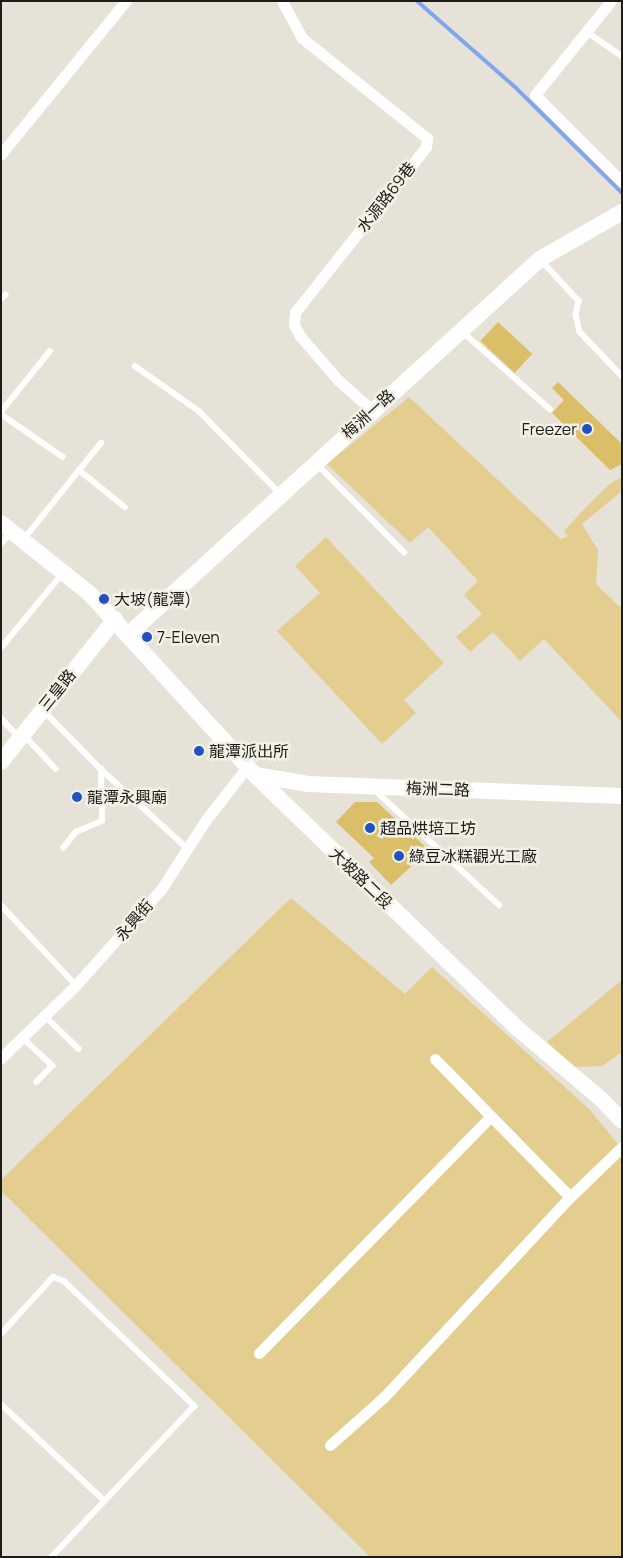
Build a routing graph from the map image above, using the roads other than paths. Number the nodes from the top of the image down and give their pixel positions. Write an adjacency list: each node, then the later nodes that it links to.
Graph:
1 (126, 1): 6 (street)
2 (282, 1): 15 (street, 水源路69巷)
3 (610, 1): 4 (street)
4 (587, 32): 5 (lane); 7 (street)
5 (622, 56)
6 (1, 154)
7 (622, 182)
8 (622, 212): 9 (street, 梅洲一路)
9 (540, 259): 10 (street, 梅洲一路); 13 (lane)
10 (460, 330): 14 (lane); 15 (street, 梅洲一路)
11 (50, 351): 16 (lane)
12 (136, 366): 21 (lane)
13 (622, 376)
14 (550, 409)
15 (372, 410): 19 (street, 梅洲一路)
16 (1, 413): 18 (lane)
17 (101, 443): 20 (lane)
18 (63, 457)
19 (315, 462): 21 (street, 梅洲一路); 25 (lane)
20 (79, 470): 22 (lane); 23 (lane)
21 (281, 494): 28 (street, 梅洲一路)
22 (125, 508)
23 (12, 531): 24 (lane); 26 (street, 大坡路二段)
24 (1, 544)
25 (404, 552)
26 (64, 571): 27 (street, 大坡路二段); 29 (lane)
27 (115, 619): 28 (street, 大坡路二段); 30 (street, 三皇路)
28 (129, 634): 36 (street, 大坡路二段)
29 (1, 648)
30 (42, 708): 32 (street, 三皇路); 35 (lane)
31 (1, 718): 32 (lane)
32 (21, 736): 33 (street, 三皇路); 34 (lane)
33 (1, 762)
34 (56, 769)
35 (101, 769): 39 (lane); 40 (lane)
36 (251, 771): 37 (street, 梅洲二路); 40 (street, 永興街); 51 (street, 大坡路二段)
37 (372, 787): 38 (street, 梅洲二路); 42 (lane)
38 (622, 796)
39 (63, 848)
40 (189, 850): 43 (street, 永興街)
41 (1, 904): 43 (lane)
42 (499, 905)
43 (76, 985): 44 (street, 永興街)
44 (44, 1016): 45 (street, 永興街); 46 (lane)
45 (22, 1037): 47 (street, 永興街); 49 (lane)
46 (79, 1049)
47 (2, 1055)
48 (435, 1059): 50 (street)
49 (37, 1082)
50 (490, 1117): 53 (street); 55 (street)
51 (622, 1122)
52 (622, 1147): 53 (street)
53 (570, 1197): 57 (street)
54 (1, 1334): 58 (lane)
55 (259, 1353)
56 (1, 1404): 58 (lane)
57 (330, 1445)
58 (104, 1500): 59 (lane)
59 (52, 1557)

